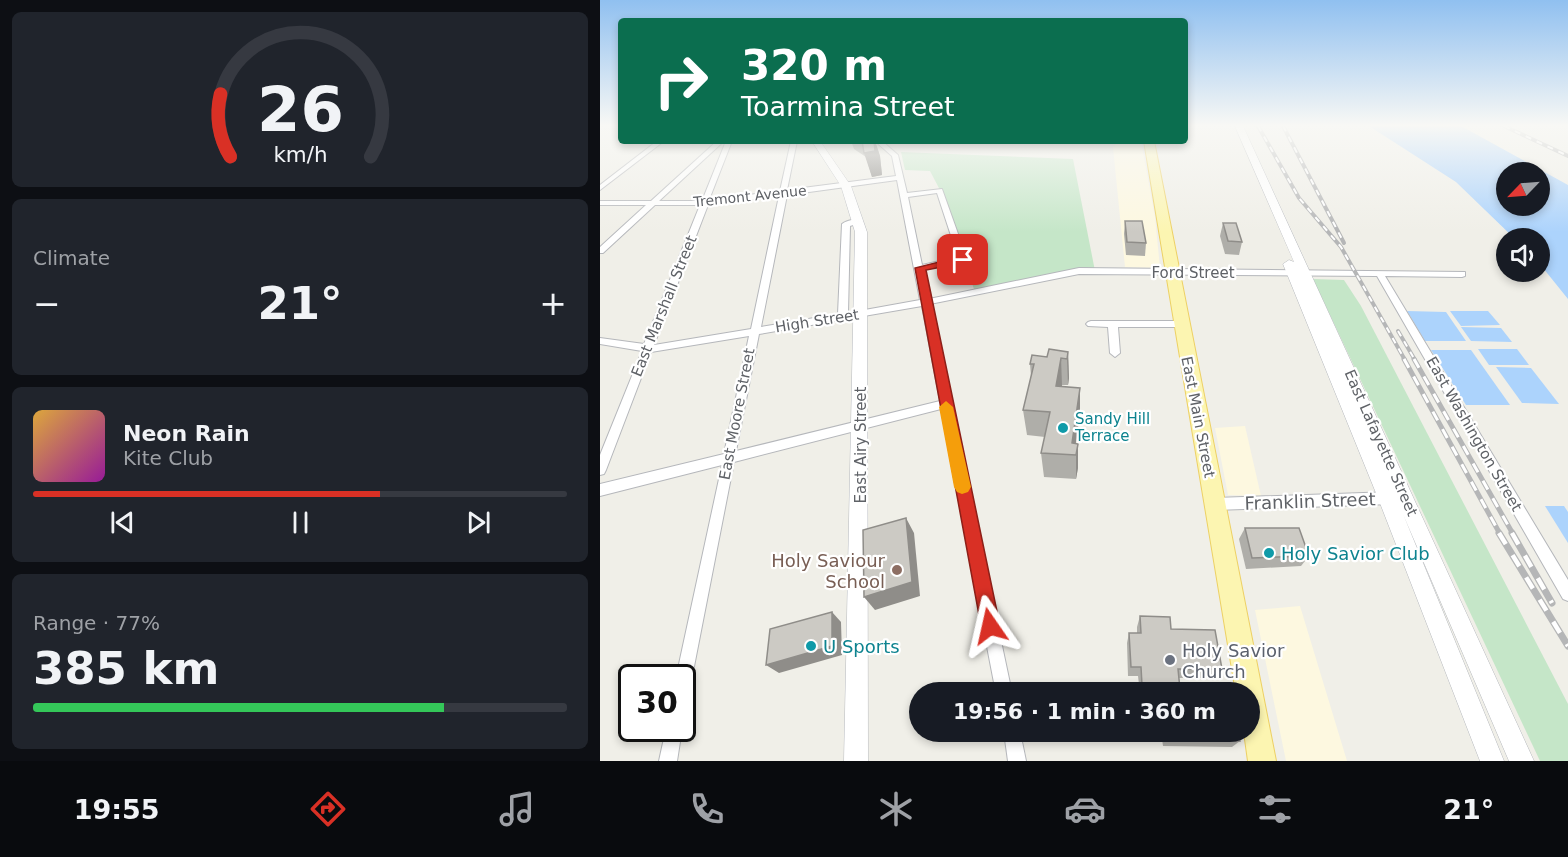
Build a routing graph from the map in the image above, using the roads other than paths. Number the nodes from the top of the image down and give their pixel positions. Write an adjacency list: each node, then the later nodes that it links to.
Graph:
1 (634, 162): 12 (street)
2 (698, 162): 16 (street)
3 (721, 162): 17 (street, East Marshall Street)
4 (790, 162): 13 (street, East Moore Street)
5 (830, 162): 11 (street, East Airy Street)
6 (895, 162): 10 (street)
7 (1153, 162): 21 (main road, East Main Street)
8 (1248, 162): 22 (street, East Lafayette Street)
9 (1253, 162): 22 (street, East Lafayette Street)
10 (900, 178): 11 (street, Tremont Avenue); 14 (street)
11 (846, 186): 13 (street, Tremont Avenue); 18 (street, East Airy Street)
12 (600, 188)
13 (783, 194): 17 (street, Tremont Avenue); 33 (street, East Moore Street)
14 (904, 196): 20 (street); 20 (street)
15 (600, 203): 16 (street, Tremont Avenue)
16 (652, 203): 17 (street, Tremont Avenue); 19 (street)
17 (705, 203): 35 (street, East Marshall Street)
18 (859, 222): 25 (street, East Airy Street); 26 (street)
19 (600, 251)
20 (920, 268): 27 (street)
21 (1172, 273): 22 (street, Ford Street); 27 (street, Ford Street); 32 (main road, East Main Street)
22 (1299, 273): 23 (street, Ford Street); 42 (street, East Lafayette Street)
23 (1380, 274): 24 (street, Ford Street); 44 (street, East Washington Street)
24 (1462, 274)
25 (861, 296): 26 (street); 28 (street, East Airy Street)
26 (843, 299): 29 (street)
27 (928, 302): 28 (street, High Street); 37 (street)
28 (861, 314): 29 (street, High Street); 38 (street, East Airy Street)
29 (843, 317): 33 (street, High Street)
30 (1091, 324): 31 (street)
31 (1113, 324): 32 (street); 36 (street)
32 (1180, 324): 43 (main road, East Main Street)
33 (753, 332): 35 (street, High Street); 39 (street, East Moore Street)
34 (600, 341): 35 (street, High Street)
35 (646, 349): 40 (street, East Marshall Street)
36 (1115, 353)
37 (946, 404): 38 (street); 46 (street)
38 (861, 425): 39 (street); 52 (street, East Airy Street)
39 (728, 458): 41 (street); 45 (street, East Moore Street)
40 (600, 470)
41 (600, 490)
42 (1396, 499): 43 (street, Franklin Street); 55 (street, East Lafayette Street); 56 (street, East Lafayette Street)
43 (1215, 504): 47 (main road, East Main Street)
44 (1568, 594)
45 (687, 664)
46 (1002, 682)
47 (1247, 682)
48 (672, 742): 51 (street)
49 (1014, 742): 53 (street)
50 (1258, 742): 54 (main road, East Main Street)
51 (668, 761)
52 (856, 761)
53 (1017, 761)
54 (1262, 761)
55 (1492, 761)
56 (1522, 761)

